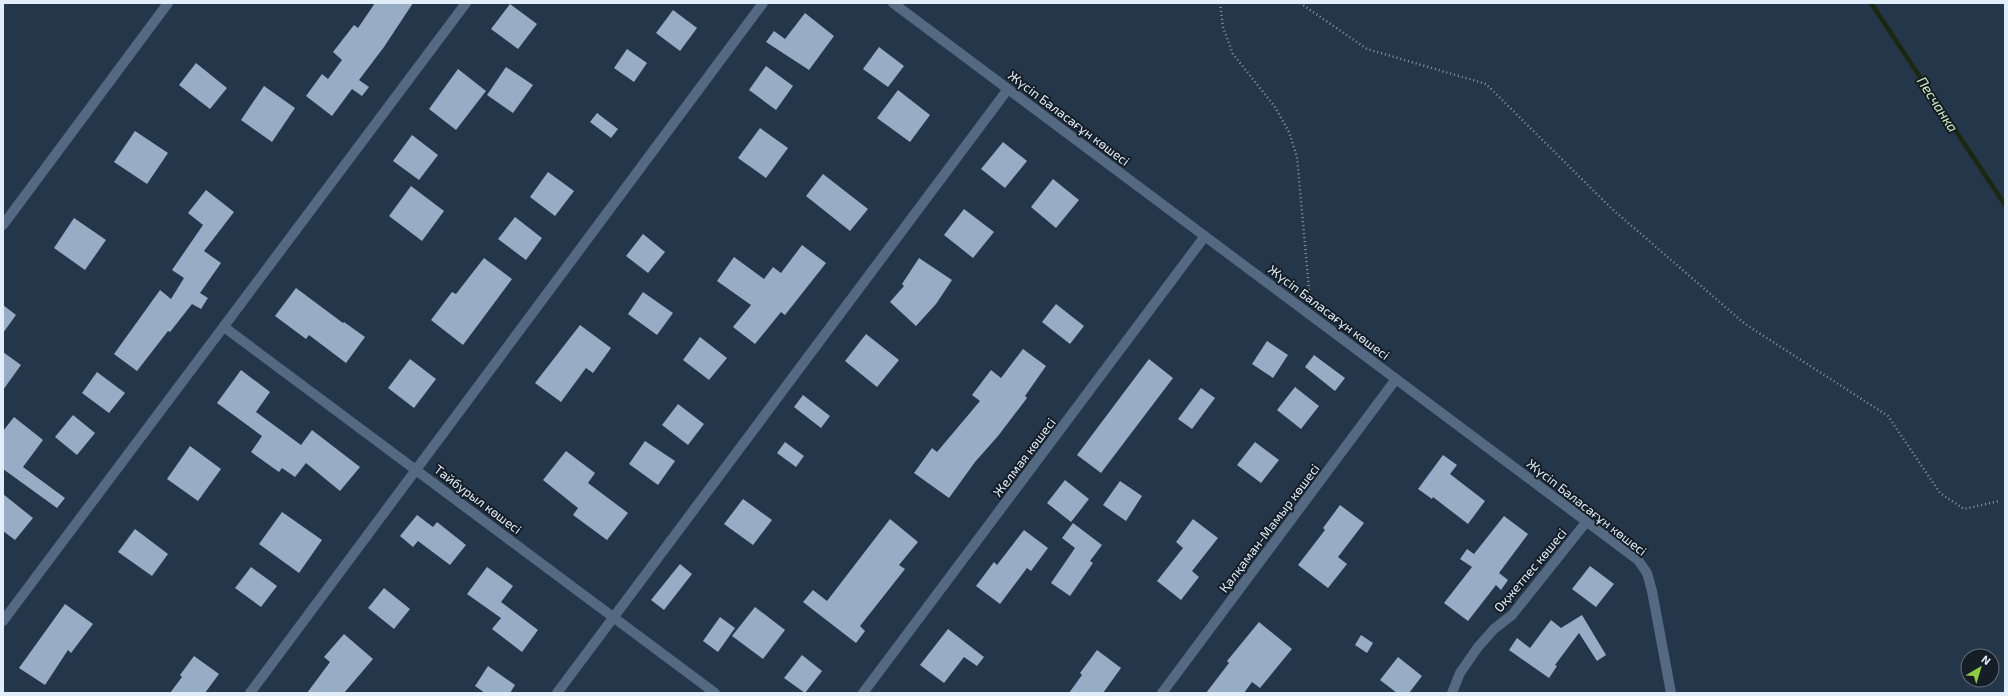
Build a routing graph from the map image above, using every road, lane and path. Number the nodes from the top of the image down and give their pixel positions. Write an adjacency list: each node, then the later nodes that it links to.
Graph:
1 (168, 3): 8 (street)
2 (466, 3): 11 (street)
3 (763, 3): 13 (street)
4 (893, 3): 7 (street, Жүсіп Баласағұн көшесі)
5 (1220, 3): 10 (path)
6 (1300, 3): 14 (path)
7 (1008, 89): 9 (street, Жүсіп Баласағұн көшесі); 16 (street)
8 (3, 225)
9 (1205, 236): 10 (street, Жүсіп Баласағұн көшесі); 21 (street, Желмая көшесі)
10 (1311, 315): 12 (street, Жүсіп Баласағұн көшесі)
11 (224, 327): 13 (street, Тайбурыл көшесі); 17 (street)
12 (1396, 379): 15 (street, Жүсіп Баласағұн көшесі); 22 (street, Қалқаман-Мамыр көшесі)
13 (417, 470): 16 (street, Тайбурыл көшесі); 18 (street)
14 (1999, 501)
15 (1587, 521): 23 (street, Оқжетпес көшесі); 24 (street, Жүсіп Баласағұн көшесі)
16 (613, 618): 19 (street); 20 (street, Тайбурыл көшесі)
17 (3, 621)
18 (250, 693)
19 (557, 693)
20 (715, 693)
21 (863, 693)
22 (1162, 693)
23 (1452, 693)
24 (1671, 693)

